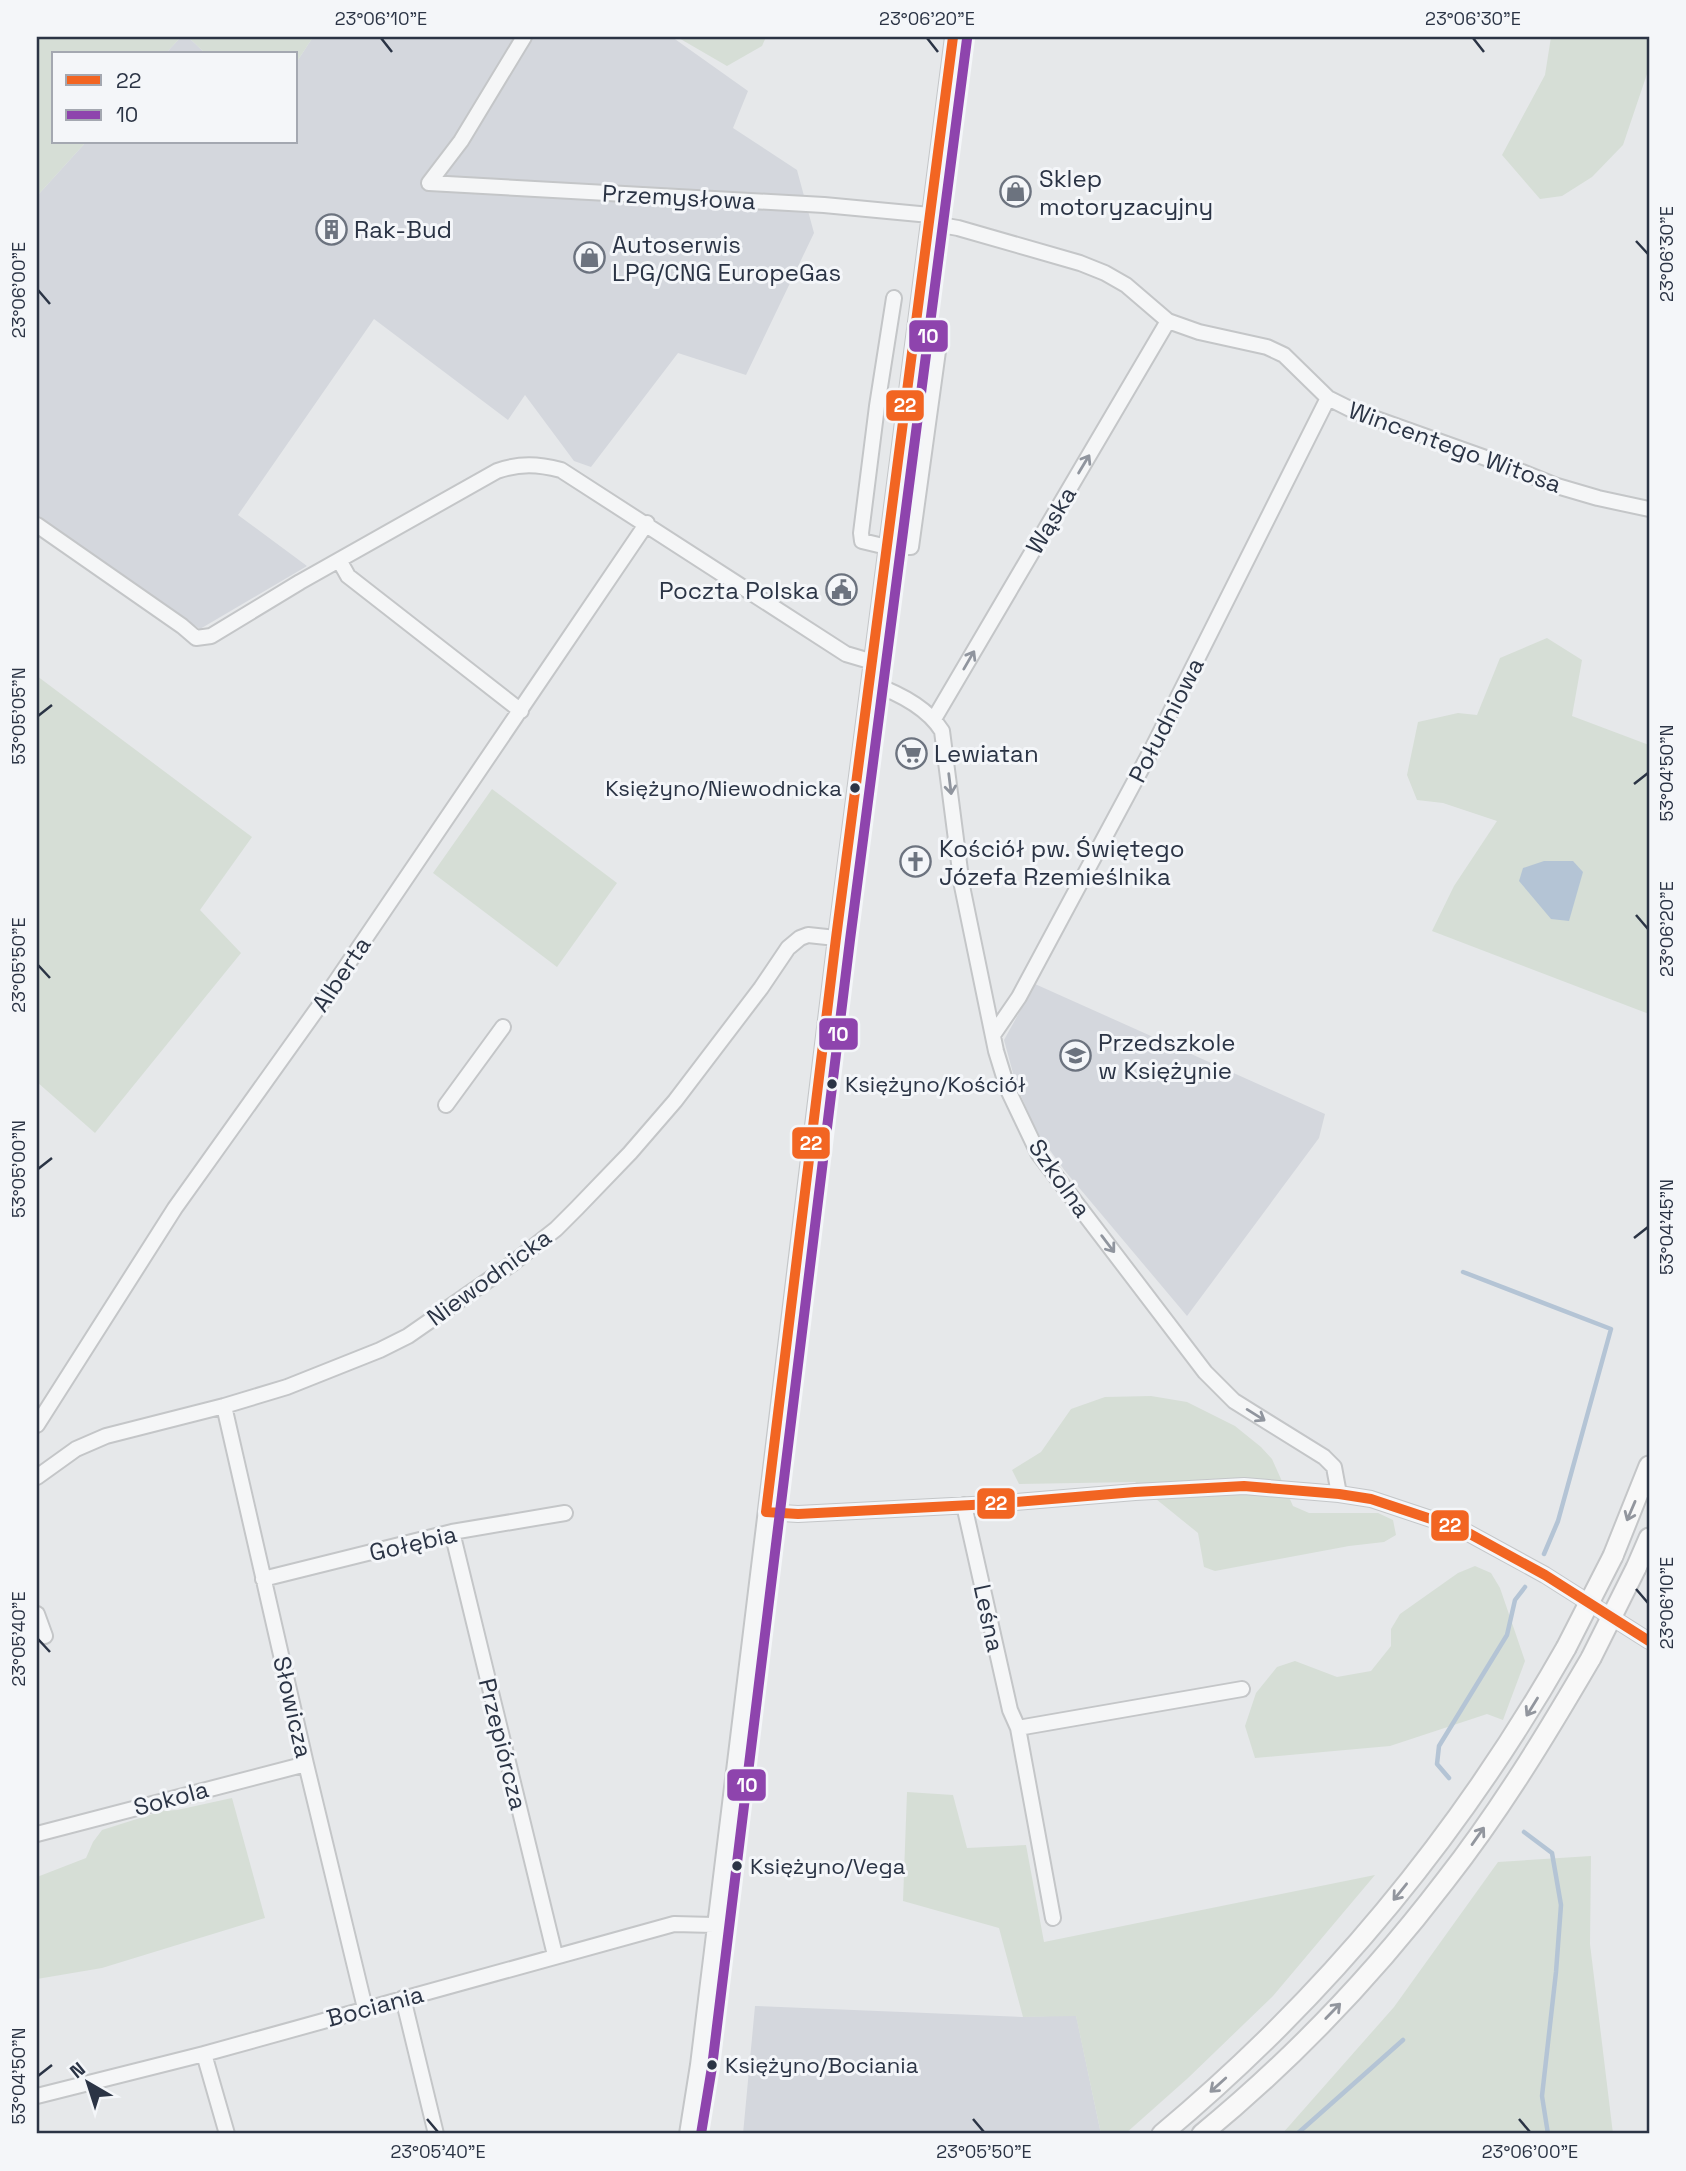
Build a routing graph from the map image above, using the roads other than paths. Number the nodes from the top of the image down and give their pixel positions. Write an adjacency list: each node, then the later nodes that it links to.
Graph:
1 (524, 37): 3 (street, Przemysłowa)
2 (953, 37): 3 (street)
3 (930, 219): 5 (street, Wincentego Witosa); 11 (street)
4 (894, 298): 11 (street)
5 (1168, 321): 7 (street, Wincentego Witosa); 16 (street, Wąska, one-way to 5)
6 (938, 351): 11 (street)
7 (1328, 398): 8 (street, Wincentego Witosa); 19 (street, Południowa)
8 (1649, 509)
9 (647, 523): 12 (street); 13 (street); 15 (street, Alberta)
10 (37, 525): 12 (street)
11 (887, 547): 13 (street)
12 (338, 560): 15 (street)
13 (873, 662): 14 (street)
14 (870, 683): 16 (street); 17 (street)
15 (521, 711): 22 (street, Alberta)
16 (934, 719): 19 (street, Szkolna, one-way to 19)
17 (836, 938): 21 (street, Niewodnicka); 27 (street)
18 (503, 1027): 20 (street)
19 (993, 1035): 25 (street, Szkolna, one-way to 25)
20 (446, 1105)
21 (224, 1406): 24 (street, Niewodnicka); 31 (street, Słowicza)
22 (37, 1425)
23 (1649, 1466): 49 (main road, one-way to 49, bridge)
24 (37, 1474)
25 (1339, 1494): 26 (street); 34 (street)
26 (964, 1506): 27 (street); 36 (street, Leśna)
27 (766, 1512): 40 (street)
28 (565, 1513): 29 (street, Gołębia)
29 (452, 1532): 31 (street, Gołębia); 41 (street, Przepiórcza)
30 (1649, 1538): 50 (main road, one-way to 30, bridge)
31 (263, 1579): 37 (street, Słowicza)
32 (37, 1614): 33 (street)
33 (45, 1636)
34 (1649, 1640)
35 (1242, 1689): 36 (street)
36 (1018, 1728): 39 (street, Leśna)
37 (306, 1764): 38 (street, Sokola); 43 (street, Słowicza)
38 (37, 1834)
39 (1053, 1919)
40 (714, 1925): 41 (street, Bociania); 48 (street)
41 (555, 1955): 42 (street, Bociania)
42 (403, 1998): 43 (street, Bociania); 47 (street)
43 (365, 2008): 44 (street, Bociania)
44 (204, 2054): 45 (street, Bociania); 46 (street)
45 (37, 2096)
46 (227, 2134)
47 (436, 2134)
48 (687, 2134)
49 (1162, 2134)
50 (1202, 2134)

